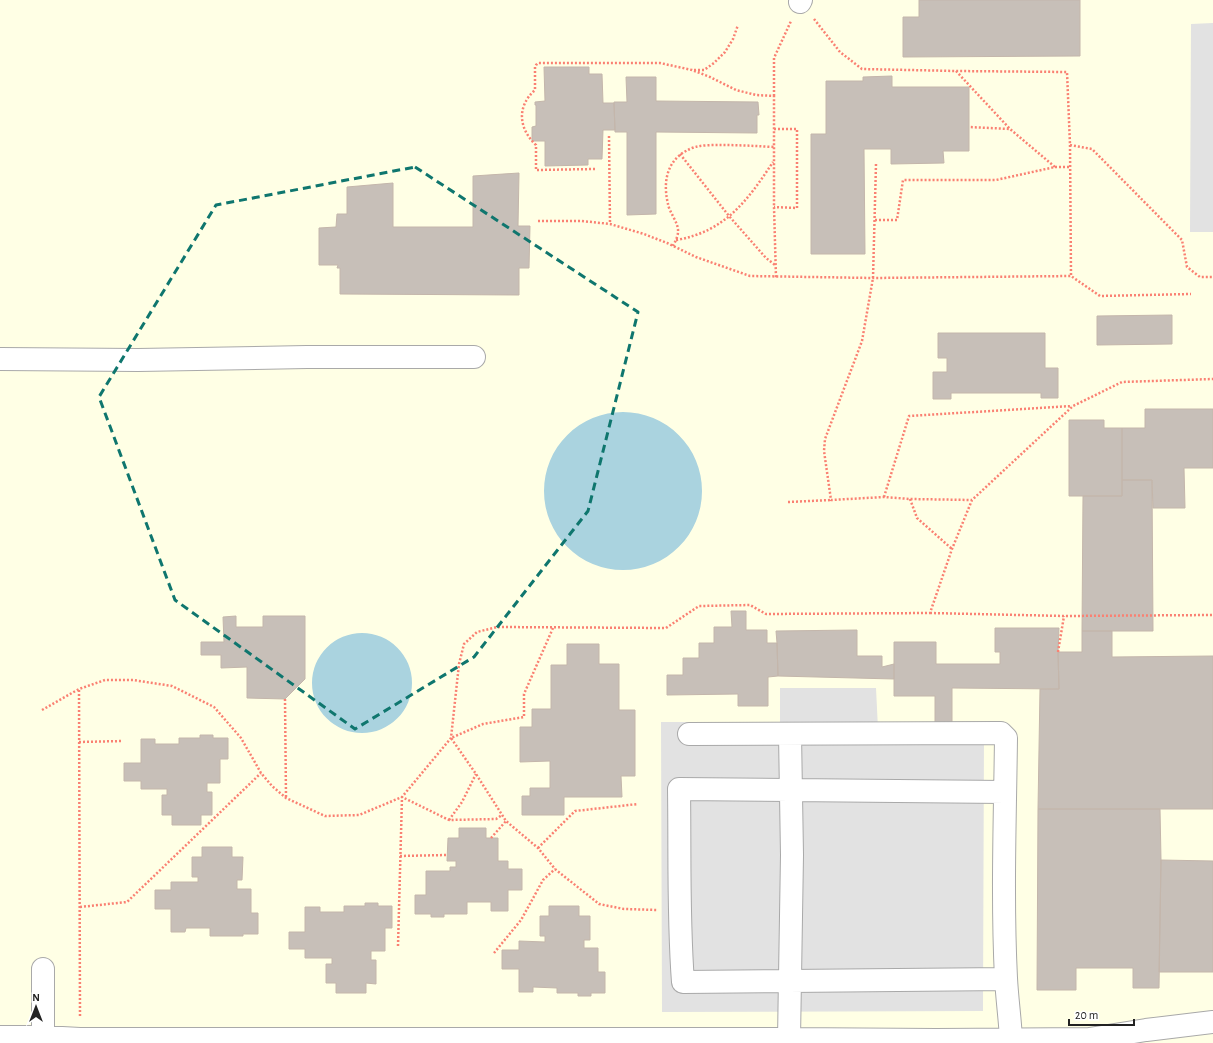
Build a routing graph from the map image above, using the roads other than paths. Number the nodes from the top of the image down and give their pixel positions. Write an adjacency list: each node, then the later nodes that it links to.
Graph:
1 (474, 357): 2 (street)
2 (0, 359)
3 (689, 734): 4 (street)
4 (790, 734): 5 (street); 6 (street)
5 (790, 790): 6 (street); 9 (street); 9 (street)
6 (1006, 792): 8 (street)
7 (42, 969): 14 (street)
8 (1006, 979): 9 (street); 13 (street)
9 (790, 981): 12 (street)
10 (1213, 1022): 19 (street)
11 (0, 1037): 14 (street)
12 (790, 1039): 16 (street); 17 (street)
13 (1011, 1039): 18 (street); 19 (street)
14 (43, 1040): 15 (street)
15 (209, 1041): 16 (street)
16 (263, 1041)
17 (870, 1041): 18 (street)
18 (936, 1041)
19 (1095, 1041)

